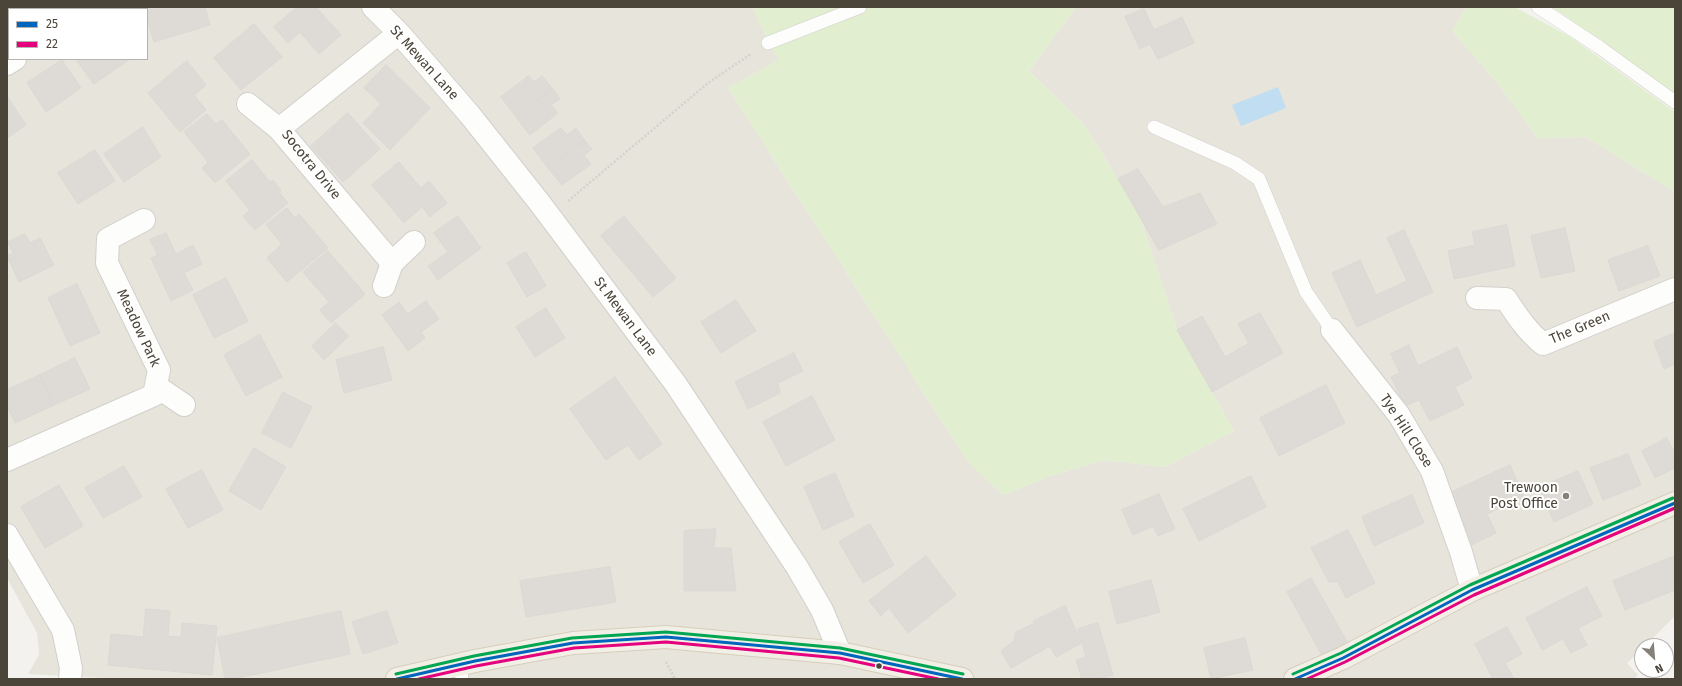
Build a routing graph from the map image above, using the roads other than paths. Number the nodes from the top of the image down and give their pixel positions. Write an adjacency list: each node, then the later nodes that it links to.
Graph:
1 (373, 7): 4 (street, St Mewan Lane)
2 (860, 7): 5 (lane)
3 (1538, 7): 6 (lane)
4 (399, 34): 9 (street, Socotra Drive); 23 (street, St Mewan Lane)
5 (768, 43)
6 (1675, 102)
7 (248, 104): 9 (street)
8 (1154, 126): 16 (lane)
9 (279, 129): 12 (street, Socotra Drive)
10 (144, 220): 17 (street, Meadow Park)
11 (414, 242): 12 (street)
12 (392, 262): 13 (street)
13 (384, 286)
14 (1675, 289): 15 (street, The Green)
15 (1478, 298)
16 (1332, 330): 22 (street, Tye Hill Close)
17 (156, 386): 18 (street); 19 (street, Meadow Park)
18 (184, 405)
19 (7, 460)
20 (1675, 503): 22 (main road)
21 (7, 535): 26 (street)
22 (1472, 590): 29 (main road)
23 (840, 653): 24 (main road); 25 (main road)
24 (461, 672): 27 (main road)
25 (939, 677): 28 (main road)
26 (70, 679)
27 (397, 679)
28 (962, 679)
29 (1295, 679)

